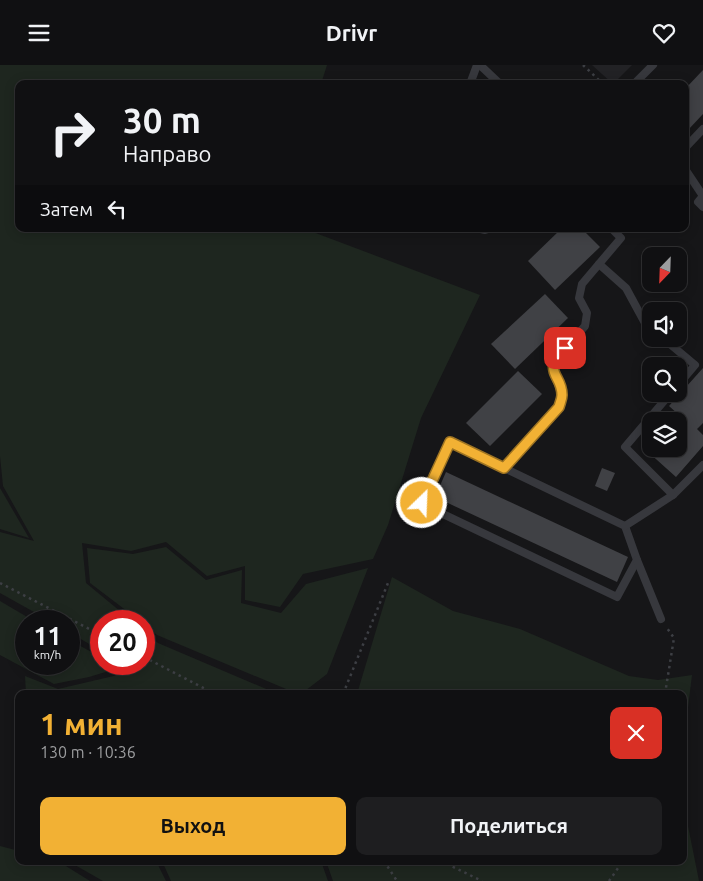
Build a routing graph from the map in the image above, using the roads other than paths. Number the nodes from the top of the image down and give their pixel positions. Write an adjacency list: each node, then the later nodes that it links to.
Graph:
1 (479, 65): 3 (lane); 4 (lane)
2 (653, 65): 5 (lane)
3 (472, 80)
4 (496, 80)
5 (638, 80)
6 (703, 129): 7 (lane)
7 (689, 144)
8 (689, 175): 9 (lane)
9 (703, 196): 10 (lane)
10 (703, 207)
11 (615, 232): 12 (lane)
12 (599, 264): 13 (lane); 20 (lane)
13 (642, 317)
14 (674, 347): 15 (lane)
15 (685, 357)
16 (687, 358): 17 (lane)
17 (687, 374)
18 (663, 402): 21 (lane)
19 (703, 465): 21 (lane)
20 (504, 468): 22 (lane); 23 (lane)
21 (673, 495): 22 (lane)
22 (625, 526): 23 (lane)
23 (637, 560): 24 (lane)
24 (661, 619)

